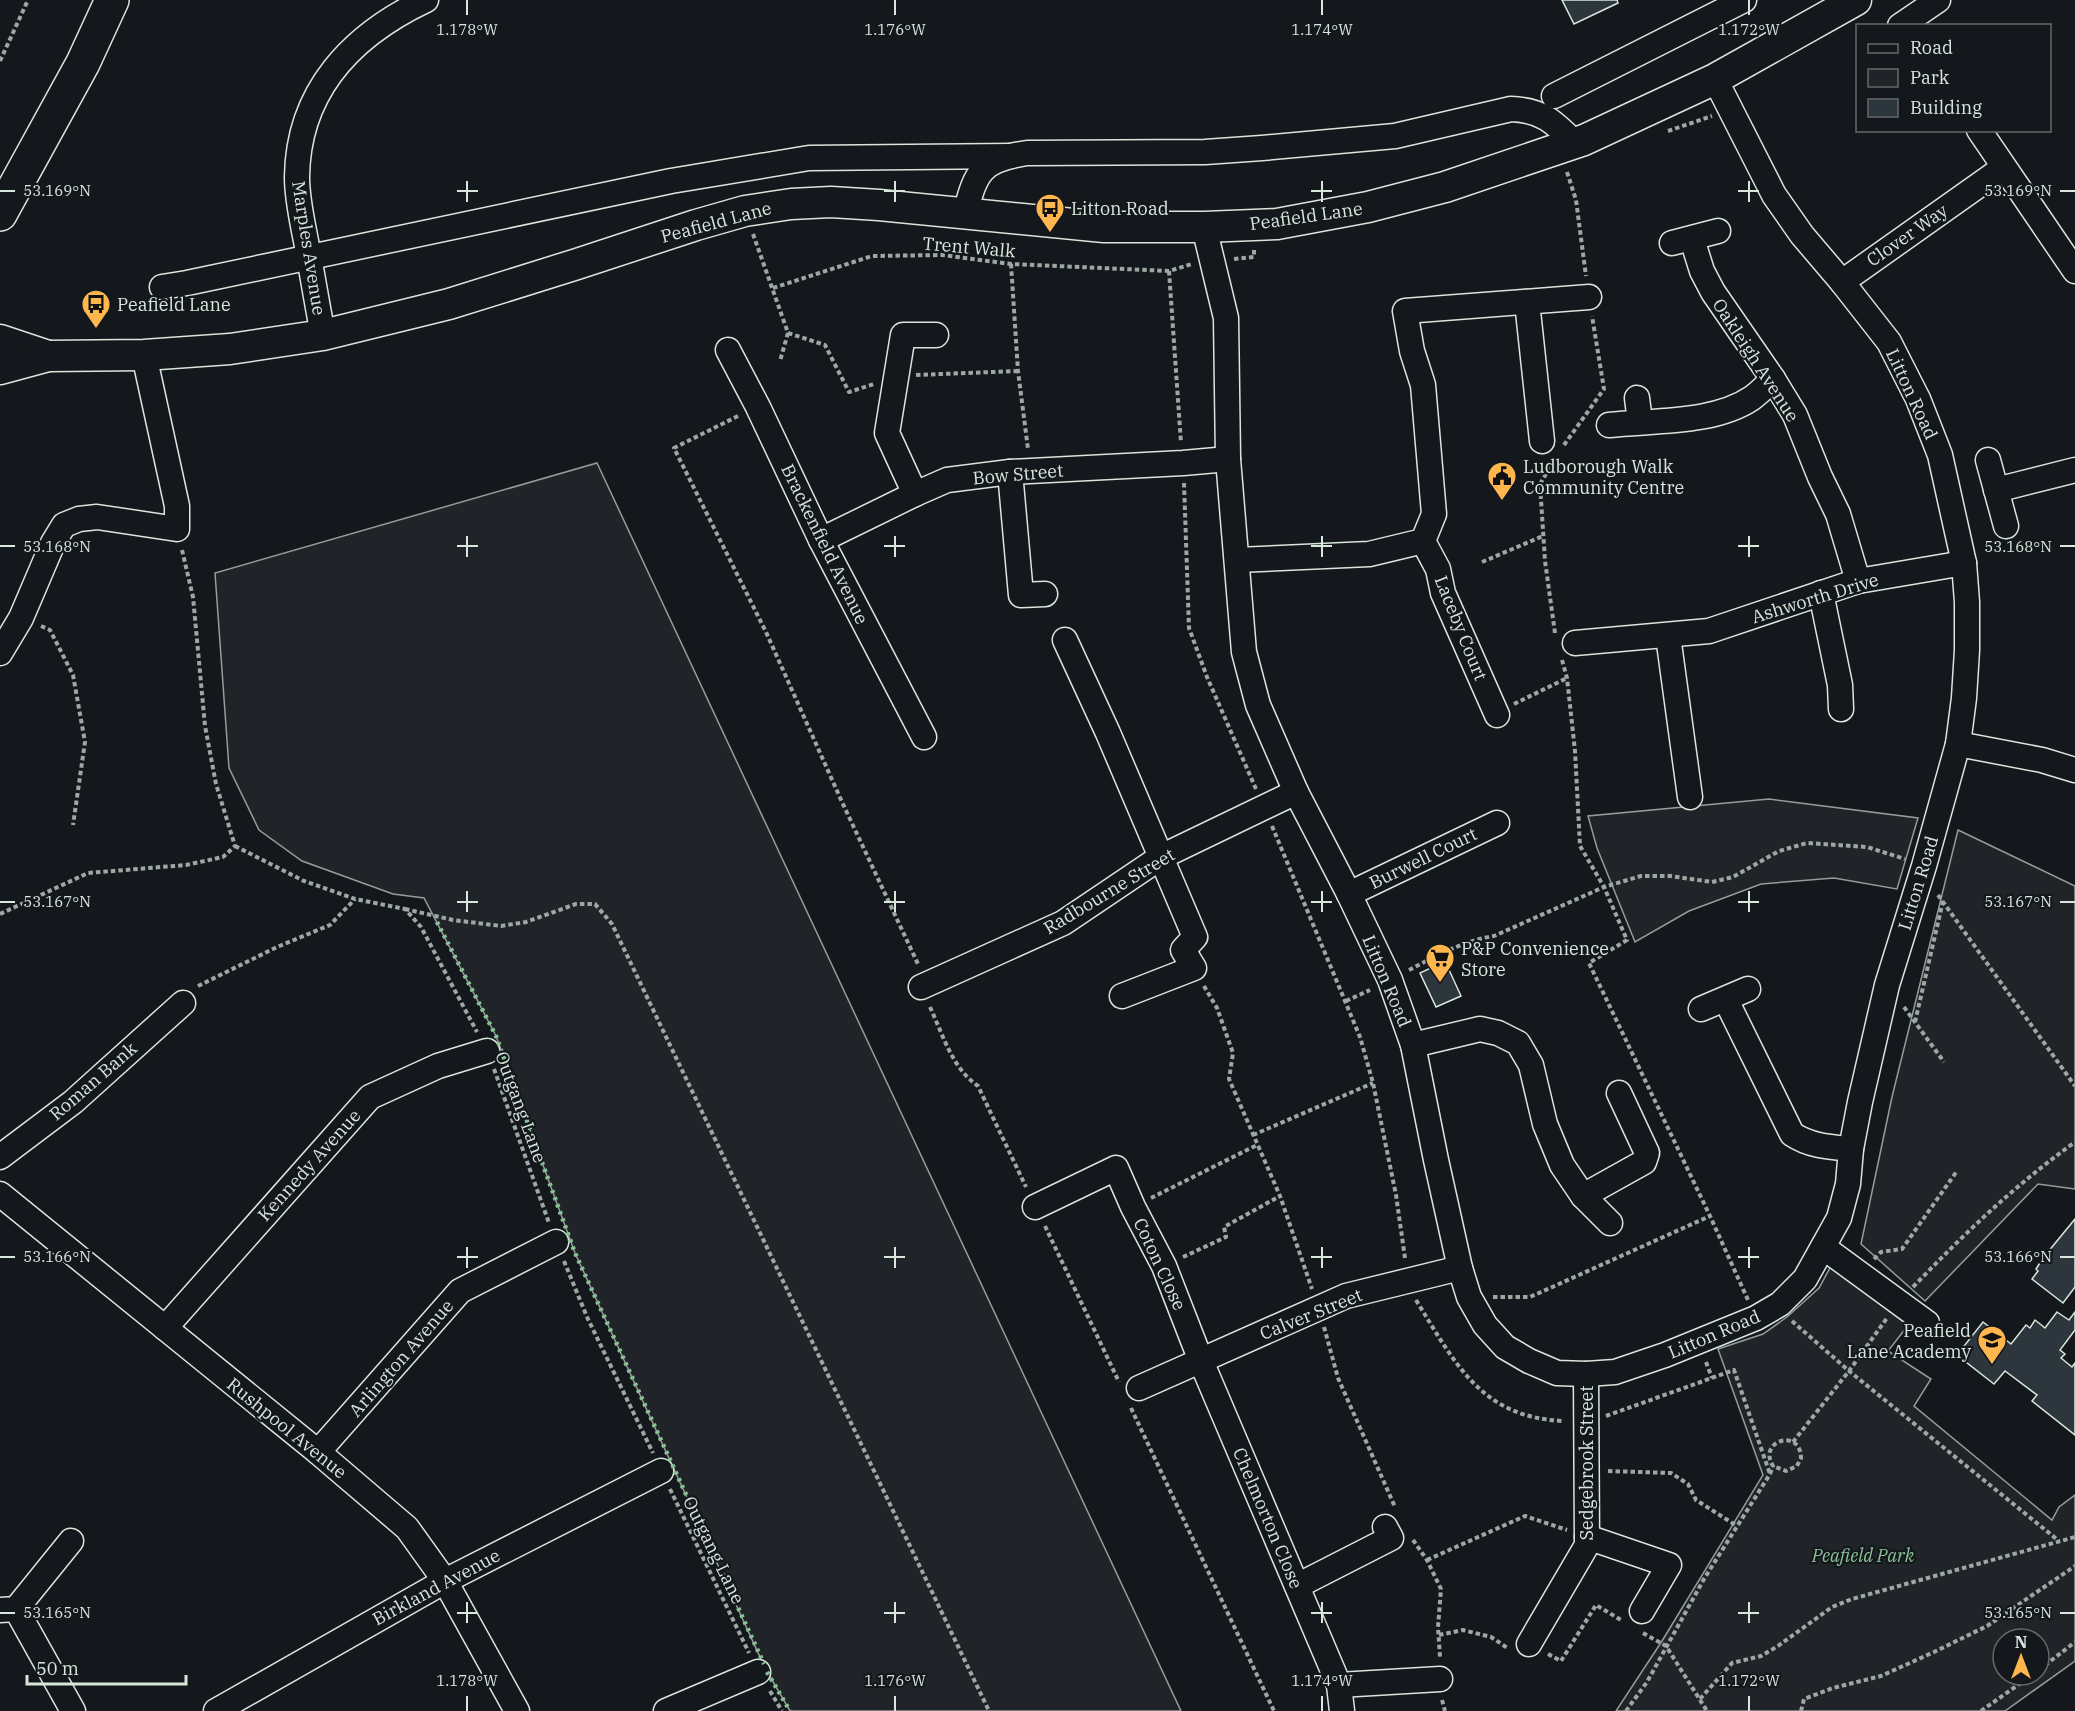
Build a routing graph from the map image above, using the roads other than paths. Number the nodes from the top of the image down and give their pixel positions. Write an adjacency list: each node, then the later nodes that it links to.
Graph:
1 (112, 0): 14 (highway)
2 (426, 0): 18 (street, Marples Avenue)
3 (1744, 0): 9 (street)
4 (1856, 0): 6 (main road, Peafield Lane)
5 (1938, 0): 7 (street)
6 (1819, 9): 8 (main road, Peafield Lane)
7 (1907, 24)
8 (1715, 79): 11 (main road, Peafield Lane); 20 (street, Litton Road)
9 (1554, 96)
10 (1980, 132): 13 (street)
11 (1567, 146): 12 (street); 16 (main road, Peafield Lane)
12 (1011, 156): 15 (street); 18 (street)
13 (2003, 168): 19 (street); 20 (street, Clover Way)
14 (0, 214)
15 (964, 214): 16 (main road, Peafield Lane); 24 (main road, Peafield Lane)
16 (1203, 227): 36 (street, Litton Road)
17 (1718, 231): 31 (street, Oakleigh Avenue)
18 (309, 256): 21 (street); 24 (street, Marples Avenue)
19 (2075, 271)
20 (1842, 282): 46 (street, Litton Road)
21 (162, 287)
22 (1588, 297): 23 (street)
23 (1527, 302): 35 (street); 44 (street)
24 (323, 335): 28 (main road, Peafield Lane)
25 (936, 335): 41 (street)
26 (0, 340): 29 (main road, Peafield Lane)
27 (728, 350): 43 (street, Brackenfield Avenue)
28 (144, 355): 29 (main road, Peafield Lane); 53 (street)
29 (48, 356): 30 (main road, Peafield Lane)
30 (0, 369)
31 (1773, 380): 33 (street); 47 (street, Oakleigh Avenue)
32 (1637, 398): 33 (street)
33 (1640, 422): 34 (street)
34 (1609, 425)
35 (1554, 448)
36 (1228, 459): 39 (street, Bow Street); 45 (street, Litton Road)
37 (1988, 460): 40 (street)
38 (2075, 470): 40 (street)
39 (1021, 472): 41 (street, Bow Street); 49 (street)
40 (1996, 490): 42 (street)
41 (915, 494): 43 (street, Bow Street)
42 (2006, 526)
43 (821, 540): 56 (street, Brackenfield Avenue)
44 (1424, 541): 45 (street); 55 (street, Laceby Court)
45 (1237, 560): 59 (street, Litton Road)
46 (1964, 563): 47 (street, Ashworth Drive); 57 (street, Litton Road)
47 (1858, 581): 48 (street, Ashworth Drive)
48 (1821, 593): 50 (street, Ashworth Drive); 54 (street)
49 (1045, 594)
50 (1668, 636): 52 (street, Ashworth Drive); 60 (street)
51 (1065, 640): 62 (street)
52 (1564, 644)
53 (0, 653)
54 (1848, 692)
55 (1505, 710)
56 (924, 737)
57 (1958, 744): 58 (street); 73 (street, Litton Road)
58 (2075, 770)
59 (1296, 792): 62 (street, Radbourne Street); 63 (street, Litton Road)
60 (1690, 797)
61 (1497, 823): 63 (street, Burwell Court)
62 (1161, 857): 64 (street, Radbourne Street); 66 (street)
63 (1348, 894): 70 (street, Litton Road)
64 (924, 985)
65 (1748, 989): 67 (street)
66 (1122, 996)
67 (1726, 1000): 69 (street); 73 (street)
68 (183, 1003): 74 (street, Roman Bank)
69 (1701, 1010)
70 (1413, 1045): 76 (street); 81 (street, Litton Road)
71 (487, 1051): 83 (street, Kennedy Avenue)
72 (1619, 1093): 76 (street)
73 (1851, 1149): 80 (street, Litton Road)
74 (0, 1156)
75 (0, 1194): 83 (street, Rushpool Avenue)
76 (1583, 1196): 78 (street)
77 (1035, 1207): 84 (street, Coton Close)
78 (1610, 1223)
79 (556, 1242): 87 (street, Arlington Avenue)
80 (1823, 1247): 82 (street); 85 (street, Litton Road)
81 (1460, 1268): 84 (street, Calver Street); 85 (street, Litton Road)
82 (1927, 1323)
83 (165, 1328): 87 (street, Rushpool Avenue)
84 (1201, 1361): 86 (street, Calver Street); 93 (street, Chelmorton Close)
85 (1586, 1374): 90 (street, Sedgebrook Street)
86 (1135, 1398)
87 (318, 1452): 92 (street, Rushpool Avenue)
88 (661, 1471): 92 (street, Birkland Avenue)
89 (1391, 1518): 93 (street)
90 (1587, 1537): 95 (street); 96 (street, Sedgebrook Street)
91 (71, 1541): 94 (street)
92 (445, 1581): 101 (street, Birkland Avenue); 102 (street, Rushpool Avenue)
93 (1297, 1586): 99 (street, Chelmorton Close)
94 (8, 1610): 100 (street)
95 (1636, 1622)
96 (1520, 1647)
97 (758, 1671): 103 (street)
98 (1440, 1679): 99 (street)
99 (1339, 1685): 104 (street, Chelmorton Close)
100 (73, 1711)
101 (216, 1711)
102 (517, 1711)
103 (666, 1711)
104 (1342, 1711)

